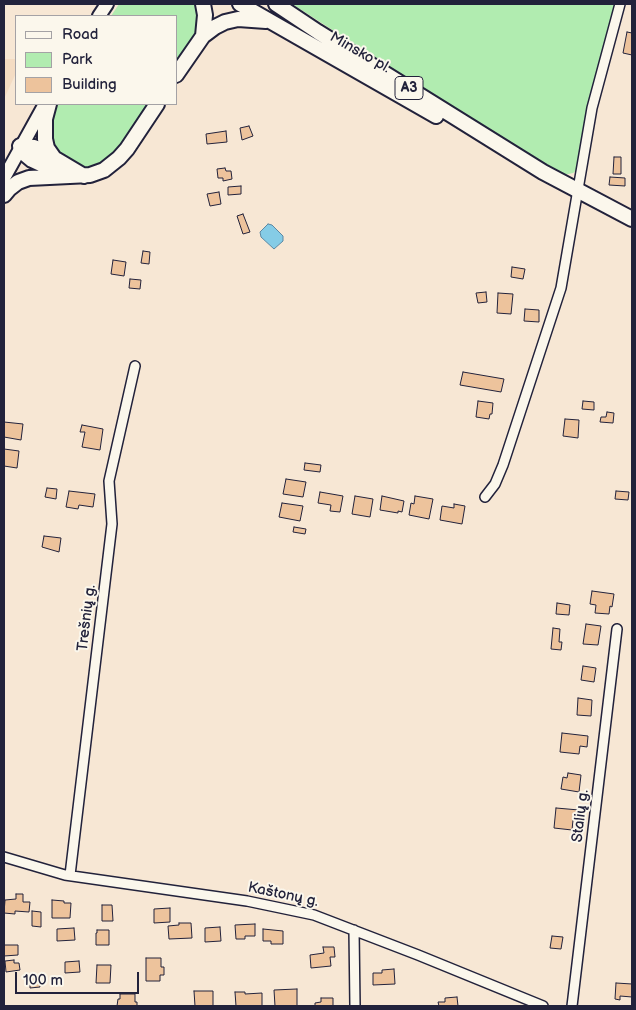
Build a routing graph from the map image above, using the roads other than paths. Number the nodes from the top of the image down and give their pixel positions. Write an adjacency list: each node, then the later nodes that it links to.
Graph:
1 (107, 4): 6 (main road)
2 (204, 4): 8 (highway)
3 (240, 4): 7 (highway, Minsko pl. / A3)
4 (276, 4): 15 (highway, Minsko pl. / A3)
5 (620, 4): 18 (street)
6 (100, 15)
7 (272, 22): 8 (highway); 15 (highway, Minsko pl. / A3)
8 (202, 36): 9 (highway)
9 (178, 72)
10 (46, 105): 13 (main road)
11 (47, 105): 14 (highway)
12 (156, 105): 16 (highway)
13 (20, 146): 14 (highway); 16 (highway); 17 (main road)
14 (54, 158): 16 (highway)
15 (543, 172): 18 (highway, Minsko pl. / A3)
16 (77, 176): 19 (highway)
17 (4, 178)
18 (577, 190): 20 (highway, Minsko pl. / A3); 22 (street)
19 (4, 195)
20 (632, 219)
21 (135, 366): 25 (street, Trešnių g.)
22 (485, 497)
23 (617, 629): 29 (street, Stalių g.)
24 (4, 857): 25 (street, Kaštonų g.)
25 (70, 875): 26 (street, Kaštonų g.)
26 (354, 930): 27 (street); 28 (street, Kaštonų g.)
27 (355, 1006)
28 (543, 1006)
29 (572, 1006)

